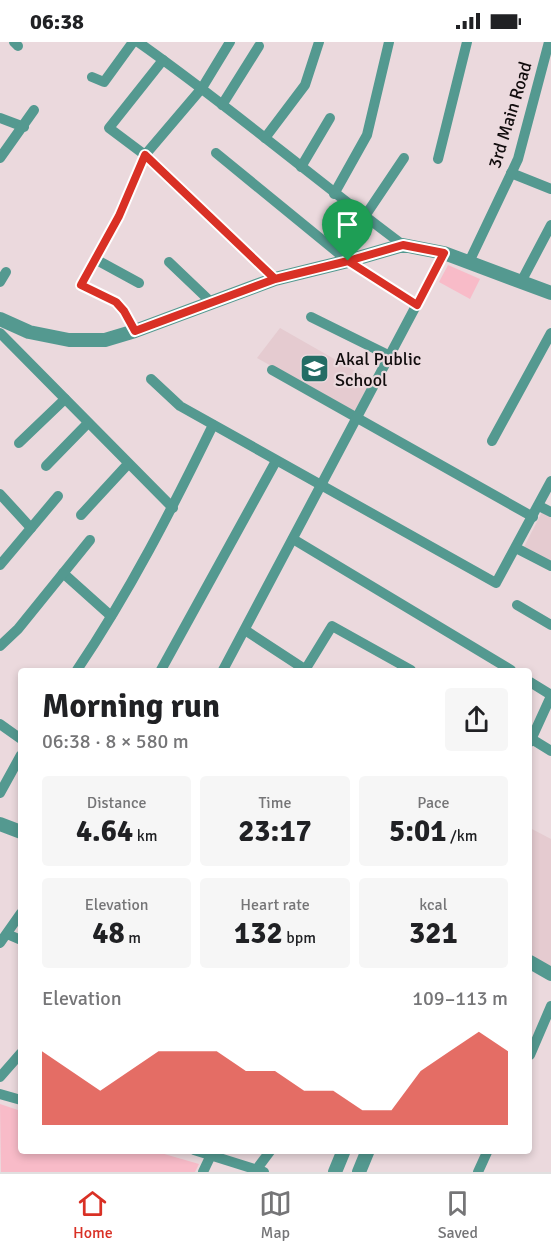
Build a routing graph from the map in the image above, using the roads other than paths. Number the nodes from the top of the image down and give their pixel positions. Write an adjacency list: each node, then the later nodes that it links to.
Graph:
1 (135, 42): 8 (street); 9 (street)
2 (230, 42): 10 (street)
3 (319, 42): 16 (street)
4 (389, 42): 25 (street)
5 (467, 42): 21 (street)
6 (549, 42): 23 (street, 3rd Main Road)
7 (259, 46): 11 (street)
8 (163, 60): 10 (street); 18 (street)
9 (92, 77)
10 (202, 88): 11 (street); 18 (street)
11 (222, 105): 16 (street)
12 (34, 110): 15 (street)
13 (0, 118): 15 (street)
14 (330, 118): 22 (street)
15 (24, 127): 19 (street)
16 (265, 138): 22 (street)
17 (216, 153): 31 (street)
18 (145, 155): 30 (street); 35 (street)
19 (0, 158)
20 (404, 158): 26 (street)
21 (438, 159)
22 (301, 167): 25 (street)
23 (511, 173): 24 (street); 33 (street, 3rd Main Road)
24 (551, 189)
25 (334, 194): 26 (street)
26 (365, 216): 28 (street)
27 (551, 225): 37 (street)
28 (403, 245): 29 (street); 31 (street)
29 (444, 253): 33 (street); 41 (street)
30 (94, 259): 38 (street); 44 (street)
31 (348, 261): 35 (street); 41 (street)
32 (169, 262): 40 (street)
33 (469, 262): 37 (street)
34 (6, 272): 36 (street)
35 (275, 279): 40 (street)
36 (0, 282)
37 (521, 282): 39 (street)
38 (140, 283)
39 (551, 293)
40 (212, 303): 44 (street)
41 (417, 305): 47 (street)
42 (311, 317): 47 (street)
43 (0, 319): 44 (street)
44 (135, 331)
45 (0, 333): 50 (street)
46 (551, 333): 54 (street)
47 (390, 356): 51 (street)
48 (272, 370): 51 (street)
49 (151, 379): 53 (street)
50 (65, 399): 52 (street); 55 (street)
51 (357, 417): 60 (street); 67 (street)
52 (88, 423): 57 (street); 58 (street)
53 (213, 425): 56 (street); 64 (street)
54 (492, 441)
55 (19, 443)
56 (276, 461): 60 (street); 81 (street)
57 (128, 464): 64 (street); 66 (street)
58 (46, 466)
59 (551, 481): 63 (street)
60 (321, 487): 70 (street); 71 (street)
61 (0, 494): 68 (street)
62 (58, 496): 68 (street)
63 (539, 506): 65 (street); 67 (street)
64 (173, 508): 76 (street)
65 (551, 512)
66 (81, 515)
67 (533, 517): 71 (street)
68 (31, 528): 72 (street)
69 (90, 540): 74 (street)
70 (293, 540): 78 (street); 86 (street)
71 (516, 548): 73 (street)
72 (0, 565)
73 (551, 566)
74 (63, 573): 76 (street); 79 (street)
75 (517, 605): 77 (street)
76 (111, 616): 80 (street)
77 (551, 625)
78 (244, 630): 82 (street); 83 (street)
79 (0, 646)
80 (78, 668)
81 (162, 668)
82 (224, 668)
83 (303, 668)
84 (307, 668): 85 (street)
85 (407, 668)
86 (508, 668)
87 (532, 683): 88 (street)
88 (551, 695): 90 (street)
89 (0, 724): 91 (street)
90 (532, 736)
91 (18, 737)
92 (532, 741): 93 (street)
93 (551, 751)
94 (18, 760): 95 (street)
95 (0, 793)
96 (0, 824): 97 (street)
97 (18, 831)
98 (18, 918): 99 (street)
99 (4, 939)
100 (532, 963): 101 (street)
101 (551, 974)
102 (551, 1006): 103 (street)
103 (532, 1050)
104 (18, 1056): 105 (street)
105 (0, 1077)
106 (0, 1094): 107 (street)
107 (18, 1099)
108 (269, 1154): 113 (street)
109 (342, 1154): 114 (street)
110 (366, 1154): 115 (street)
111 (486, 1154): 116 (street)
112 (207, 1164): 113 (street)
113 (260, 1171)
114 (334, 1172)
115 (359, 1172)
116 (478, 1172)

